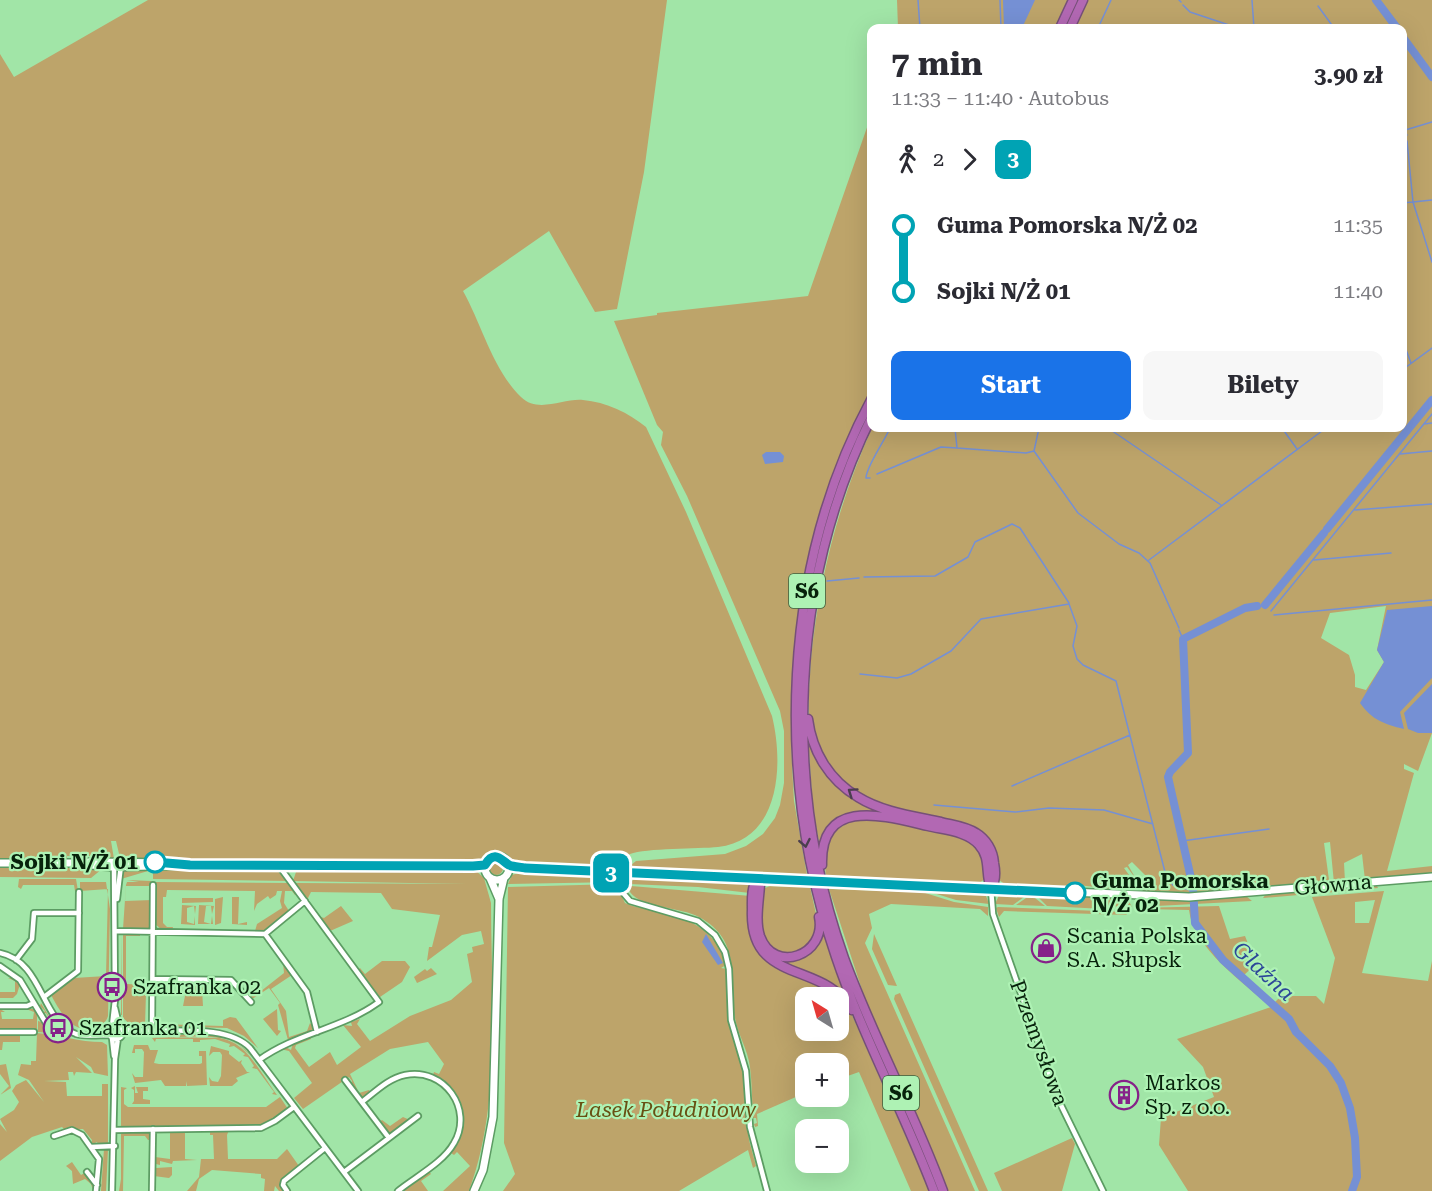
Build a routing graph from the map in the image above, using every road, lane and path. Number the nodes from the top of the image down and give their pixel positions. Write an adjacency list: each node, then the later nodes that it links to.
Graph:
1 (1073, 0): 3 (highway)
2 (1083, 0): 4 (highway)
3 (1062, 24)
4 (1072, 24)
5 (867, 408): 19 (highway, S6, one-way to 19)
6 (867, 428): 7 (highway, S6)
7 (804, 680): 18 (highway, one-way to 7); 21 (highway, S6)
8 (0, 862): 9 (main road)
9 (118, 864): 10 (main road); 25 (street)
10 (279, 866): 11 (main road); 23 (street)
11 (485, 867): 12 (main road); 15 (main road)
12 (507, 872): 13 (main road); 15 (main road); 22 (main road)
13 (624, 874): 16 (main road); 68 (street)
14 (1432, 877): 18 (main road, Główna)
15 (490, 878): 22 (main road)
16 (757, 879): 18 (main road, bridge); 19 (highway); 46 (highway)
17 (153, 885): 26 (street)
18 (991, 889): 21 (highway); 71 (street, Przemysłowa)
19 (815, 890): 46 (highway, S6)
20 (79, 892): 24 (street)
21 (825, 895): 70 (highway, S6)
22 (499, 899): 67 (main road)
23 (305, 900): 27 (street); 43 (street)
24 (79, 913): 29 (street); 32 (street)
25 (116, 931): 26 (street); 36 (street)
26 (153, 932): 27 (street); 31 (street)
27 (265, 934): 43 (street)
28 (0, 953): 29 (street)
29 (16, 960): 32 (street)
30 (0, 966): 34 (street)
31 (153, 979): 33 (street); 42 (street)
32 (44, 997): 44 (street)
33 (251, 1002)
34 (34, 1003): 35 (street); 37 (street)
35 (0, 1006)
36 (115, 1007): 38 (street); 39 (street)
37 (46, 1023)
38 (111, 1027): 39 (street); 44 (street); 45 (street)
39 (121, 1027): 42 (street); 45 (street)
40 (0, 1032): 41 (street)
41 (34, 1032)
42 (149, 1032): 45 (street); 47 (street)
43 (317, 1032): 47 (street)
44 (94, 1035): 45 (street)
45 (115, 1037): 53 (street)
46 (872, 1046): 69 (highway, S6)
47 (259, 1060): 50 (street)
48 (345, 1080): 49 (street)
49 (362, 1102): 55 (street); 66 (street)
50 (294, 1107): 52 (street); 58 (street)
51 (418, 1116): 55 (street)
52 (153, 1129): 53 (street); 63 (street)
53 (114, 1130): 56 (street)
54 (54, 1136): 57 (street)
55 (389, 1138): 60 (street)
56 (115, 1146): 57 (street); 62 (street)
57 (91, 1147): 61 (street)
58 (325, 1148): 60 (street); 64 (street)
59 (87, 1172): 61 (street)
60 (344, 1172): 65 (street)
61 (97, 1188)
62 (112, 1191)
63 (152, 1191)
64 (287, 1191)
65 (358, 1191)
66 (398, 1191)
67 (474, 1191)
68 (767, 1191)
69 (934, 1191)
70 (943, 1191)
71 (1103, 1191)

